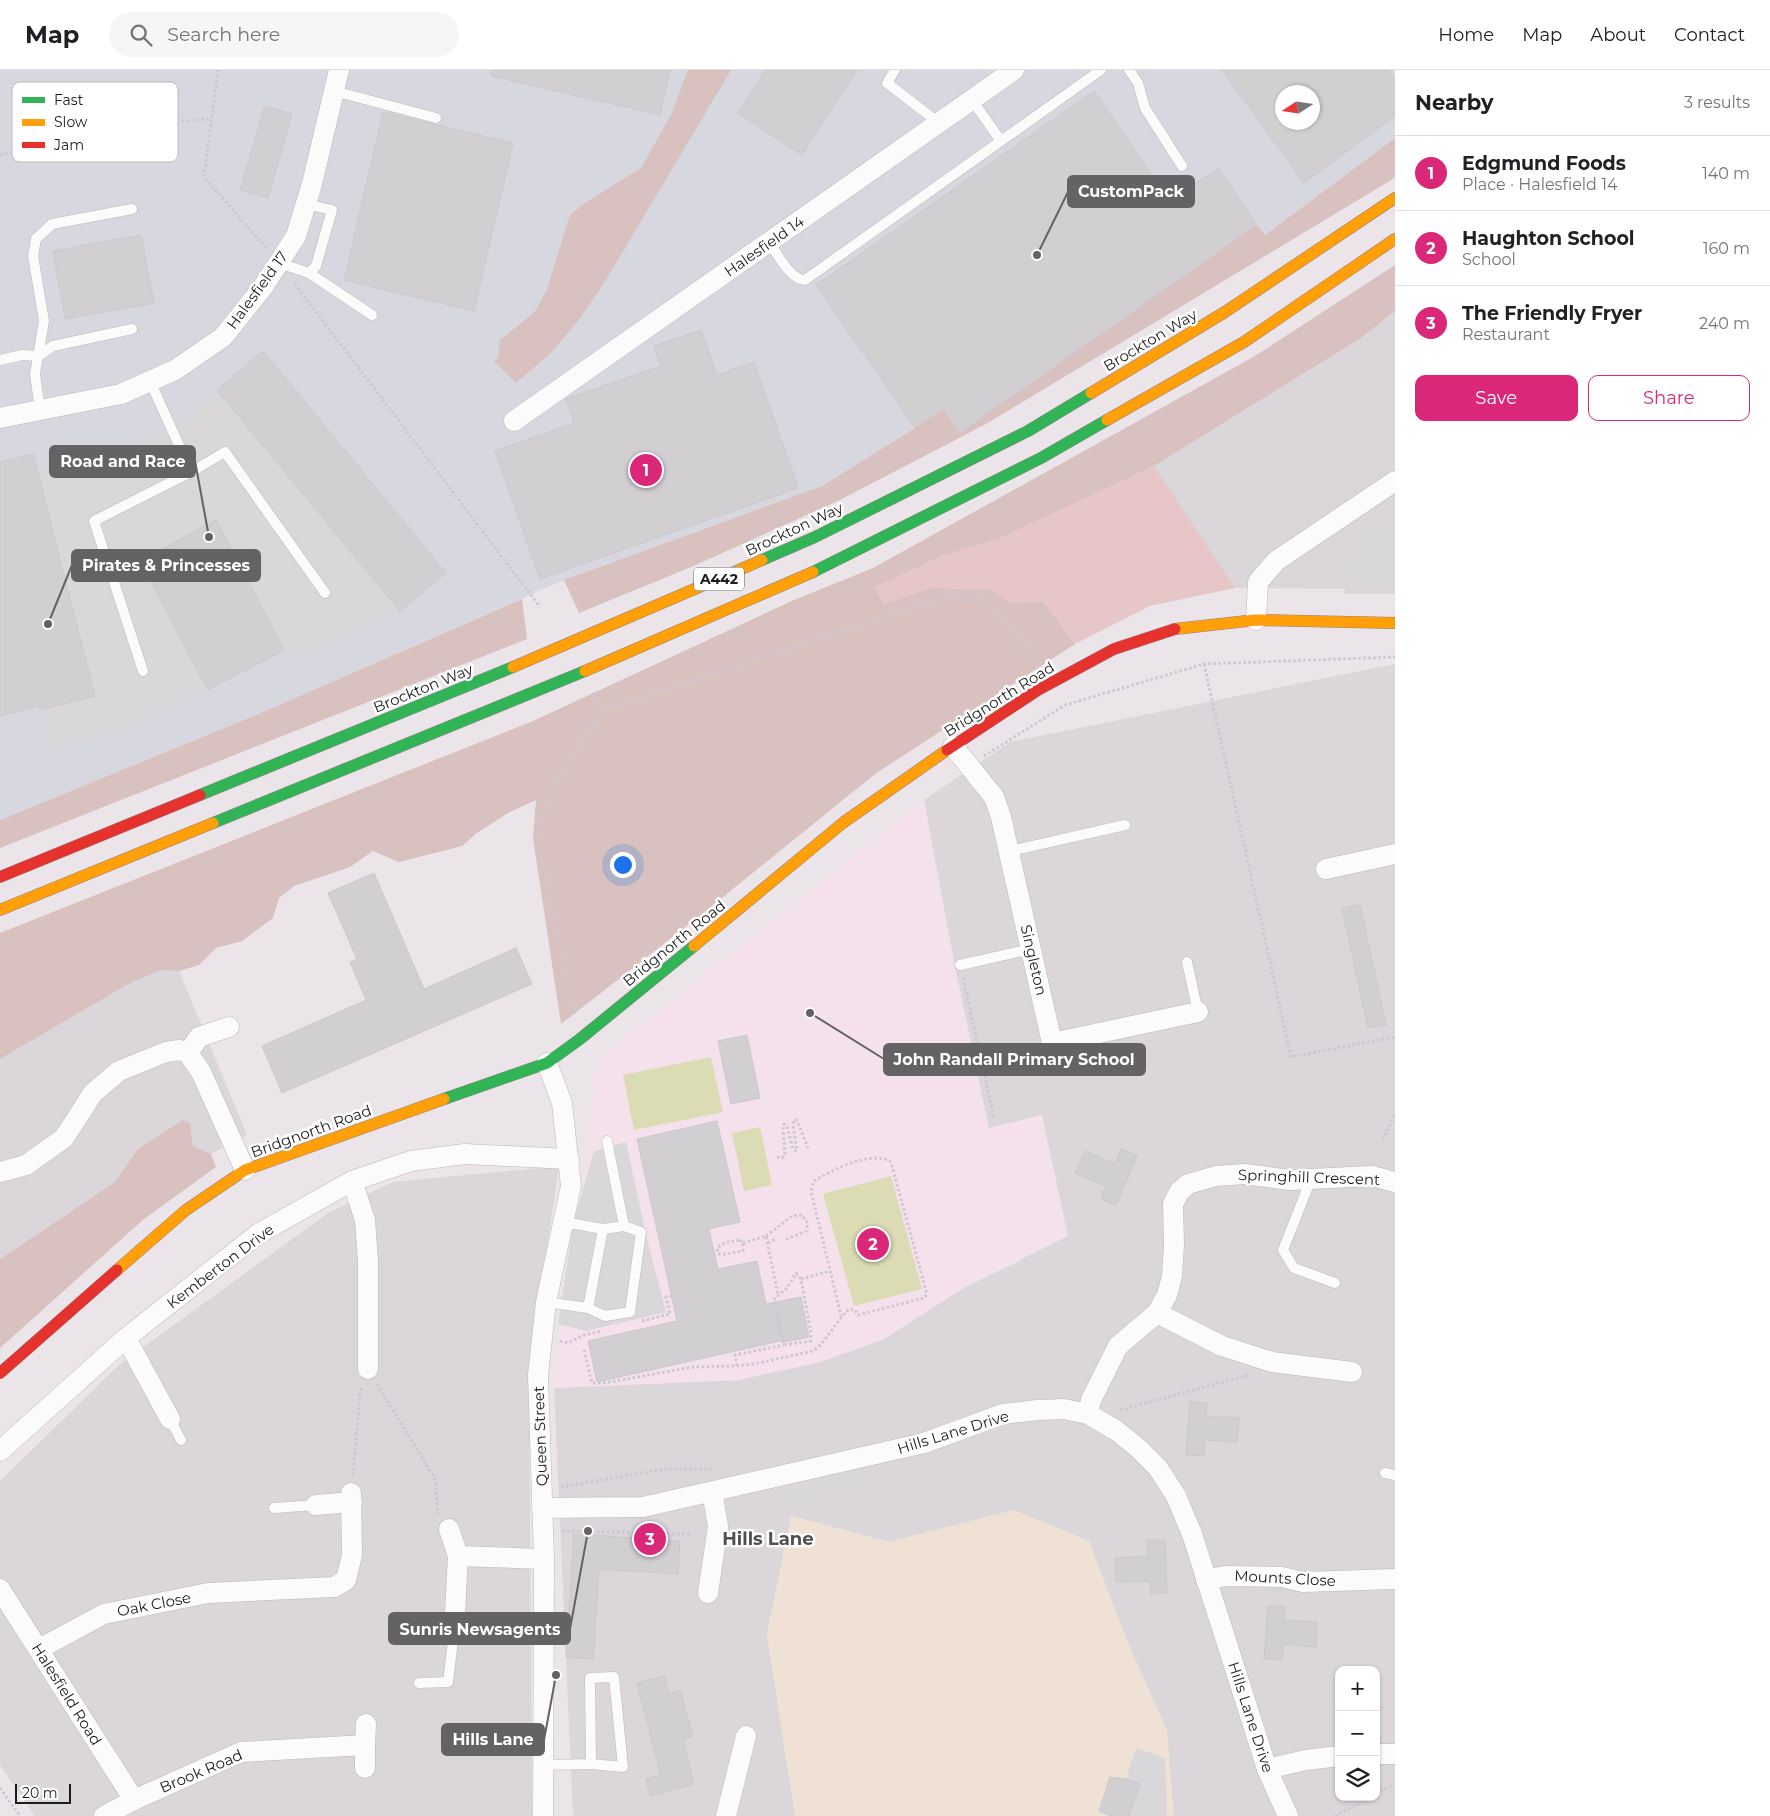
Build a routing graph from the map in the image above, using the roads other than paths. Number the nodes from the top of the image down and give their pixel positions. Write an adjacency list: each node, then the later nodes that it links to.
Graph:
1 (339, 70): 6 (street, Halesfield 17)
2 (895, 70): 9 (lane)
3 (1014, 70): 7 (street, Halesfield 14)
4 (1100, 70): 10 (lane)
5 (1129, 70): 11 (lane)
6 (334, 91): 8 (lane); 13 (street, Halesfield 17)
7 (972, 100): 9 (street, Halesfield 14); 10 (lane)
8 (436, 118)
9 (939, 123): 16 (street, Halesfield 14)
10 (1001, 141): 16 (lane)
11 (1182, 166)
12 (1395, 198): 38 (main road, Brockton Way / A442)
13 (306, 204): 17 (street, Halesfield 17); 18 (lane)
14 (132, 209): 21 (lane)
15 (1395, 239): 39 (main road, A442)
16 (769, 242): 26 (street, Halesfield 14)
17 (279, 263): 18 (lane); 23 (street, Halesfield 17)
18 (309, 273): 19 (lane)
19 (372, 315)
20 (132, 329): 21 (lane)
21 (38, 356): 22 (lane); 24 (lane)
22 (0, 360)
23 (150, 381): 24 (street, Halesfield 17); 27 (lane)
24 (40, 410): 25 (street, Halesfield 17)
25 (0, 418)
26 (514, 421)
27 (192, 472): 29 (lane); 32 (lane)
28 (1395, 481): 30 (street)
29 (325, 593)
30 (1256, 620): 31 (main road, Bridgnorth Road); 33 (main road, Bridgnorth Road)
31 (1395, 623)
32 (143, 671)
33 (953, 746): 35 (street, Singleton); 46 (main road, Bridgnorth Road)
34 (1126, 825): 35 (lane)
35 (1010, 851): 40 (street, Singleton)
36 (1395, 854): 37 (street)
37 (1326, 869)
38 (0, 877)
39 (0, 910)
40 (1031, 949): 42 (lane); 43 (street, Singleton)
41 (1187, 962): 43 (lane)
42 (960, 965)
43 (1198, 1012)
44 (228, 1027): 45 (street)
45 (188, 1053): 49 (street); 50 (street)
46 (547, 1062): 48 (street, Queen Street); 49 (main road, Bridgnorth Road)
47 (607, 1141): 55 (lane)
48 (569, 1159): 52 (street, Kemberton Drive); 54 (street, Queen Street)
49 (244, 1170): 64 (main road, Bridgnorth Road)
50 (0, 1172)
51 (1311, 1179): 53 (street, Springhill Crescent); 57 (lane); 60 (street, Springhill Crescent)
52 (352, 1181): 61 (street, Kemberton Drive); 62 (street)
53 (1395, 1182)
54 (564, 1222): 56 (lane); 58 (street, Queen Street)
55 (624, 1226): 56 (lane); 59 (lane)
56 (603, 1228): 59 (lane)
57 (1335, 1283)
58 (546, 1302): 59 (lane); 72 (street, Queen Street)
59 (588, 1308)
60 (1157, 1313): 63 (street); 65 (street, Springhill Crescent)
61 (126, 1338): 66 (street); 68 (street, Kemberton Drive)
62 (368, 1369)
63 (1352, 1372)
64 (0, 1374)
65 (1088, 1414): 69 (street, Hills Lane Drive); 77 (street, Hills Lane Drive)
66 (170, 1419): 67 (lane)
67 (181, 1440)
68 (0, 1451)
69 (712, 1492): 72 (street, Hills Lane Drive); 79 (street)
70 (316, 1505): 71 (lane); 81 (street, Oak Close)
71 (274, 1508)
72 (542, 1508): 75 (street, Queen Street)
73 (449, 1530): 74 (street)
74 (458, 1556): 75 (street); 80 (street)
75 (544, 1559): 90 (street, Queen Street)
76 (1395, 1578): 77 (street, Mounts Close)
77 (1206, 1580): 92 (street, Hills Lane Drive)
78 (0, 1589): 81 (street, Halesfield Road)
79 (708, 1593)
80 (454, 1632): 82 (lane)
81 (39, 1649): 93 (street, Halesfield Road)
82 (419, 1683)
83 (366, 1724): 85 (street)
84 (746, 1736): 96 (street)
85 (365, 1745): 91 (street); 93 (street, Brook Road)
86 (1380, 1754): 87 (street)
87 (1395, 1754)
88 (1335, 1756): 92 (street)
89 (590, 1764): 89 (lane); 90 (lane)
90 (543, 1765): 95 (street, Queen Street)
91 (365, 1768)
92 (1267, 1769): 97 (street, Hills Lane Drive)
93 (134, 1800): 94 (street, Brook Road)
94 (104, 1816)
95 (543, 1816)
96 (726, 1816)
97 (1288, 1816)

